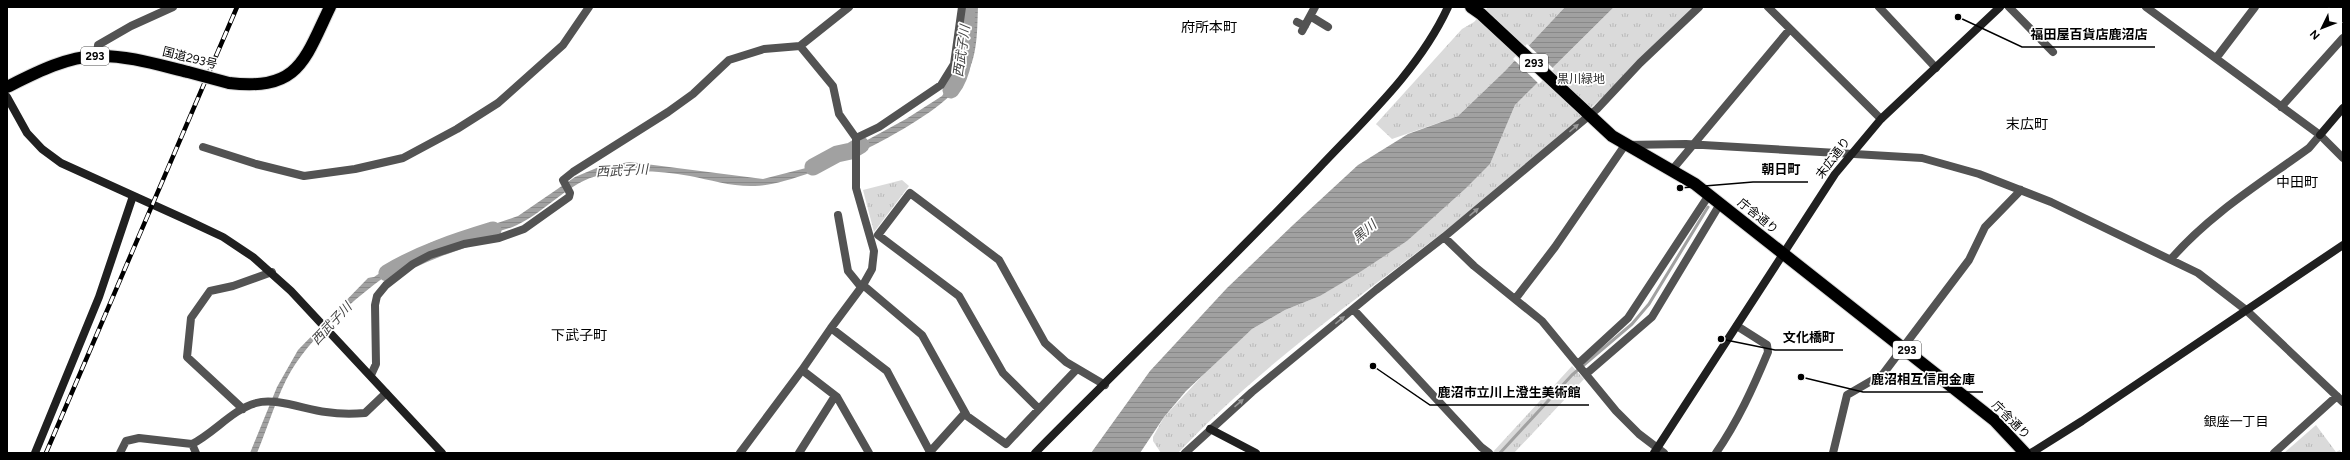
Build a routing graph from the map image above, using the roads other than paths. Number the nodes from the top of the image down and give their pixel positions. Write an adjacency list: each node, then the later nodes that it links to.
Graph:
1 (173, 7): 23 (street)
2 (330, 7): 23 (highway, 国道293号 / 293, bridge)
3 (588, 7): 36 (street)
4 (849, 7): 21 (street)
5 (962, 7): 33 (street)
6 (1315, 7): 16 (street)
7 (1448, 7): 62 (street)
8 (1699, 7): 30 (street)
9 (1768, 7): 19 (street)
10 (1879, 7): 25 (street)
11 (2000, 7): 25 (street, 末広通り)
12 (2009, 7): 22 (street)
13 (2146, 7): 24 (street)
14 (2255, 7): 24 (street)
15 (1480, 10): 30 (highway, 庁舎通り / 293)
16 (1310, 16): 17 (street); 18 (street)
17 (1301, 26)
18 (1328, 27)
19 (1790, 29): 31 (street); 35 (street)
20 (2343, 38): 28 (street)
21 (800, 46): 33 (street); 61 (street)
22 (2053, 52)
23 (97, 56): 26 (highway, 国道293号 / 293)
24 (2217, 57): 28 (street)
25 (1936, 68): 31 (street, 末広通り)
26 (7, 87)
27 (7, 97): 42 (street)
28 (2281, 107): 32 (street)
29 (2343, 108): 32 (street)
30 (1588, 114): 34 (highway, 庁舎通り / 293); 45 (street, one-way to 30)
31 (1881, 120): 37 (street, 末広通り)
32 (2320, 135): 38 (street); 48 (street)
33 (856, 138): 50 (street)
34 (1625, 145): 35 (street); 39 (highway, 庁舎通り / 293); 51 (street)
35 (1693, 145): 37 (street); 39 (street)
36 (203, 147)
37 (1850, 155): 40 (street); 47 (street, 末広通り)
38 (2343, 158)
39 (1672, 170): 41 (highway, 庁舎通り / 293)
40 (2021, 190): 48 (street); 56 (street)
41 (1708, 195): 43 (highway, 庁舎通り / 293); 57 (street)
42 (134, 196): 49 (street); 73 (street)
43 (1720, 204): 47 (highway, 庁舎通り / 293); 60 (street)
44 (838, 215): 50 (street)
45 (1444, 237): 51 (street); 52 (street)
46 (2343, 245): 53 (street)
47 (1783, 254): 54 (street, 末広通り); 56 (highway, 庁舎通り / 293)
48 (2171, 259): 53 (street)
49 (272, 272): 61 (street); 66 (street)
50 (862, 286): 55 (street); 68 (street)
51 (1516, 298): 57 (street)
52 (1353, 309): 69 (street, one-way to 52); 83 (street)
53 (2246, 310): 65 (street); 87 (street)
54 (1737, 326): 71 (street, 末広通り); 84 (street)
55 (831, 328): 59 (street); 72 (street)
56 (1902, 347): 85 (street); 86 (highway, 庁舎通り / 293)
57 (1578, 364): 60 (street)
58 (1077, 369): 62 (street); 67 (street); 67 (street)
59 (802, 370): 64 (street); 77 (street)
60 (1586, 374): 71 (street)
61 (371, 376): 63 (street)
62 (1105, 385): 80 (street)
63 (386, 393): 66 (street); 76 (street)
64 (835, 396): 78 (street); 79 (street)
65 (2340, 399): 88 (street)
66 (244, 409): 70 (street)
67 (1039, 409): 68 (street)
68 (965, 412): 72 (street)
69 (1210, 429): 81 (street); 82 (street)
70 (192, 444): 74 (street); 75 (street)
71 (1659, 451)
72 (930, 452)
73 (35, 453)
74 (120, 453)
75 (196, 453)
76 (442, 453)
77 (740, 453)
78 (798, 453)
79 (869, 453)
80 (1035, 453)
81 (1185, 453)
82 (1256, 453)
83 (1489, 453)
84 (1716, 453)
85 (1833, 453)
86 (2025, 453)
87 (2031, 453)
88 (2274, 453)

